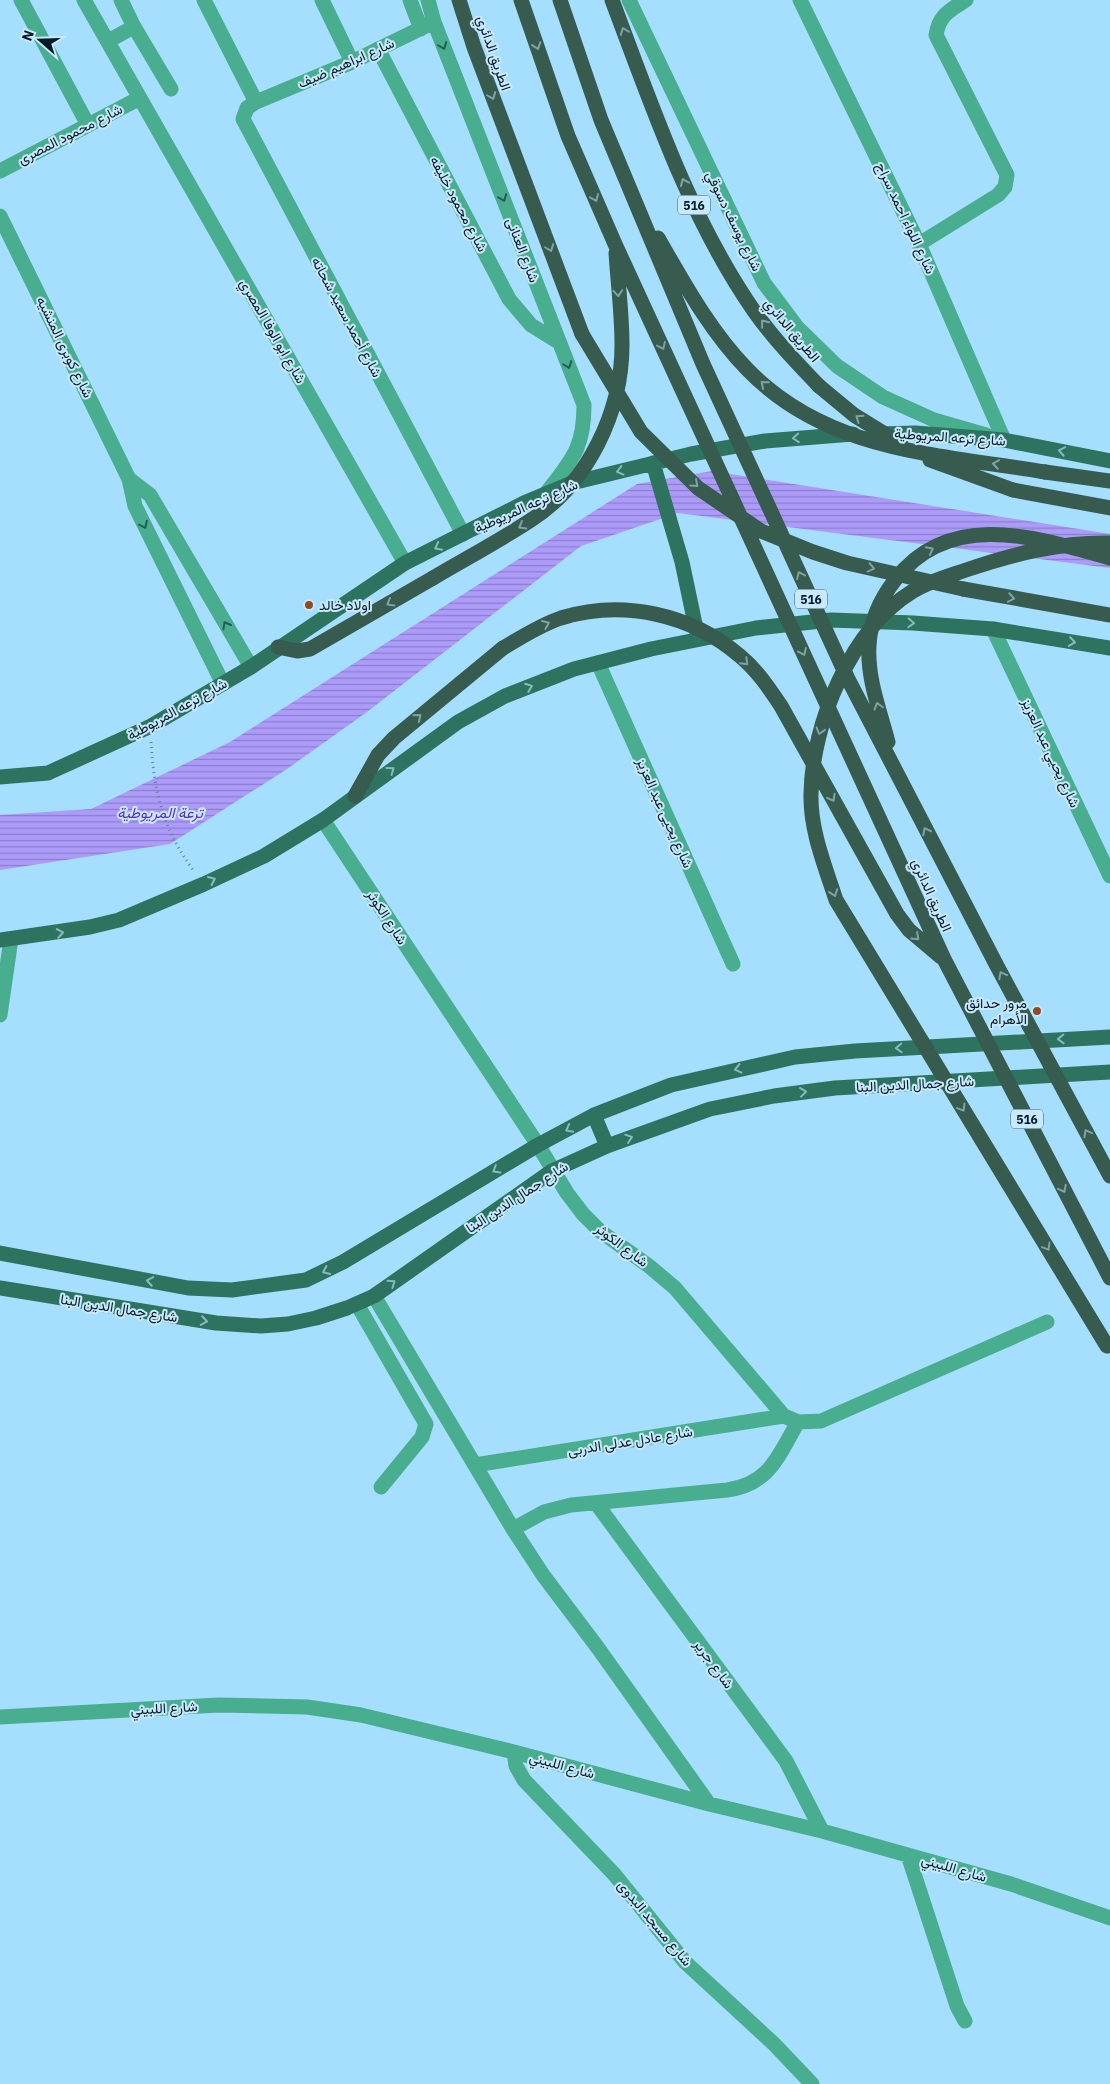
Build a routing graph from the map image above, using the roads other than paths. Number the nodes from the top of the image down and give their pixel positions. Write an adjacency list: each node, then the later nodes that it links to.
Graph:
1 (21, 0): 23 (street)
2 (84, 0): 17 (street, شارع ابو الوفا المصري)
3 (121, 0): 15 (street)
4 (204, 0): 22 (street)
5 (322, 0): 19 (street)
6 (410, 0): 16 (street)
7 (428, 0): 16 (street, شارع العنانى)
8 (459, 0): 41 (highway, الطريق الدائري, one-way to 41, bridge)
9 (520, 0): 27 (highway, الطريق الدائري / 516, one-way to 27, bridge)
10 (560, 0): 25 (highway, الطريق الدائري / 516, bridge)
11 (612, 0): 36 (highway, الطريق الدائري / 516, one-way to 11, bridge)
12 (629, 0): 30 (street, شارع يوسف دسوقي)
13 (800, 0): 28 (street, شارع اللواء احمد سراج)
14 (966, 0): 28 (street)
15 (133, 25): 17 (street); 20 (street)
16 (428, 26): 18 (street, شارع ابراهيم ضيف); 29 (street, شارع العنانى, one-way to 29)
17 (108, 40): 21 (street, شارع ابو الوفا المصري)
18 (378, 49): 19 (street, شارع ابراهيم ضيف); 29 (street, شارع محمود خليفه)
19 (352, 62): 22 (street, شارع ابراهيم ضيف)
20 (171, 89)
21 (140, 98): 23 (street, شارع محمود المصرى); 40 (street, شارع ابو الوفا المصري)
22 (256, 102): 37 (street, شارع أحمد سعيد شحاته)
23 (88, 125): 24 (street, شارع محمود المصرى)
24 (0, 171)
25 (629, 190): 34 (highway, one-way to 25, bridge); 49 (highway, الطريق الدائري / 516, one-way to 25, bridge)
26 (0, 216): 33 (street, شارع كوبرى المنشيه)
27 (615, 244): 44 (highway, one-way to 44, bridge); 55 (highway, الطريق الدائري / 516, one-way to 55, bridge)
28 (919, 244): 30 (street, شارع اللواء احمد سراج)
29 (560, 343): 35 (street, شارع العنانى, one-way to 35)
30 (1004, 440): 31 (main road, شارع ترعه المريوطية, one-way to 30); 32 (main road, شارع ترعه المريوطية, one-way to 32)
31 (1110, 461)
32 (653, 463): 35 (main road, شارع ترعه المريوطية, one-way to 35); 43 (main road)
33 (130, 479): 47 (street, شارع كوبرى المنشيه, one-way to 33); 48 (street, شارع كوبرى المنشيه, one-way to 48)
34 (1110, 482)
35 (545, 495): 37 (main road, شارع ترعه المريوطية)
36 (1110, 508)
37 (463, 534): 40 (main road, شارع ترعه المريوطية, one-way to 40)
38 (1110, 543): 71 (highway, one-way to 71, bridge)
39 (1110, 558): 49 (highway, one-way to 39, bridge)
40 (405, 564): 44 (main road, شارع ترعه المريوطية)
41 (1110, 615)
42 (993, 629): 43 (main road, one-way to 42); 45 (main road, one-way to 45); 53 (street, شارع يحيي عبد العزيز)
43 (699, 640): 46 (main road)
44 (278, 647): 47 (main road, شارع ترعه المريوطية)
45 (1110, 648)
46 (598, 663): 51 (main road, one-way to 46); 56 (street, شارع يحيى عبد العزيز)
47 (251, 667): 48 (main road, شارع ترعه المريوطية)
48 (224, 684): 50 (main road, شارع ترعه المريوطية)
49 (896, 770): 64 (highway, الطريق الدائري / 516, one-way to 49, bridge)
50 (0, 777)
51 (356, 796): 52 (main road); 55 (highway, one-way to 55, bridge)
52 (323, 820): 54 (main road, one-way to 52); 61 (street, شارع الكوثر)
53 (1110, 876)
54 (6, 940): 57 (street)
55 (944, 959): 66 (highway, الطريق الدائري / 516, one-way to 66, bridge)
56 (733, 964)
57 (0, 1016)
58 (1110, 1037): 60 (main road, one-way to 60)
59 (1110, 1072): 62 (main road, شارع جمال الدين البنا, one-way to 59)
60 (594, 1115): 61 (main road, one-way to 61); 62 (main road)
61 (538, 1145): 63 (street, شارع الكوثر); 65 (main road, one-way to 65)
62 (607, 1146): 63 (main road, شارع جمال الدين البنا)
63 (552, 1171): 68 (main road, شارع جمال الدين البنا, one-way to 63); 72 (street, شارع الكوثر)
64 (1110, 1176)
65 (0, 1253)
66 (1110, 1278)
67 (0, 1288): 69 (main road, شارع جمال الدين البنا, one-way to 69)
68 (374, 1296): 69 (main road, شارع جمال الدين البنا); 74 (street)
69 (357, 1304): 75 (street)
70 (1047, 1322): 73 (street, شارع الكوثر)
71 (1110, 1351)
72 (784, 1416): 73 (street, شارع الكوثر); 74 (street, شارع عادل عدلى الدربى)
73 (798, 1422): 76 (street)
74 (475, 1465): 77 (street)
75 (381, 1487)
76 (596, 1503): 77 (street); 81 (street, شارع جرير)
77 (513, 1529): 80 (street)
78 (0, 1717): 79 (street, شارع اللبيني)
79 (514, 1752): 80 (street, شارع اللبيني); 85 (street, شارع مسجد البدوى)
80 (709, 1804): 81 (street, شارع اللبيني)
81 (822, 1831): 82 (street, شارع اللبيني)
82 (908, 1855): 83 (street, شارع اللبيني); 84 (street)
83 (1110, 1918)
84 (965, 2021)
85 (812, 2084)

